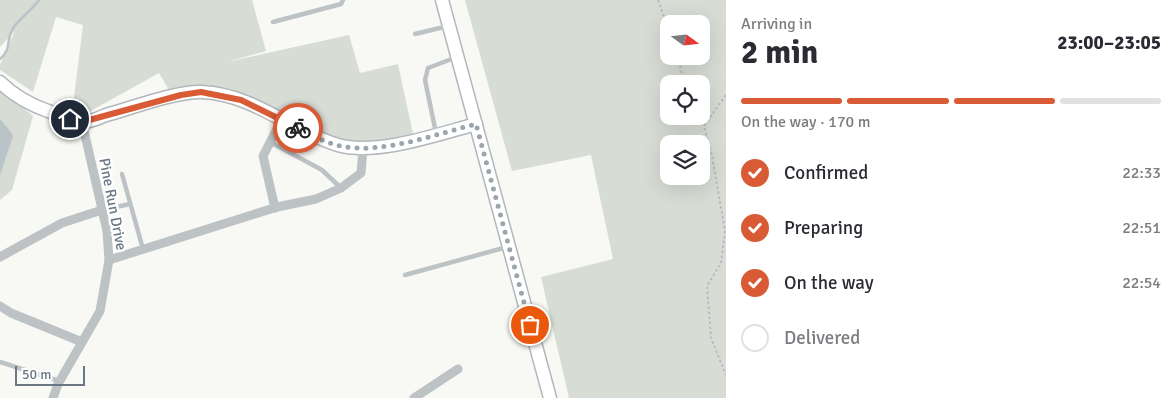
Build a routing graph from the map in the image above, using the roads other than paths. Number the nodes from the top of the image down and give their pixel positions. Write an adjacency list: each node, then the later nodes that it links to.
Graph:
1 (343, 0): 3 (lane)
2 (442, 0): 4 (street)
3 (273, 22)
4 (449, 25): 5 (lane); 6 (street)
5 (415, 34)
6 (458, 56): 10 (street); 11 (lane)
7 (0, 82): 9 (street)
8 (282, 119): 9 (street); 12 (street); 13 (street)
9 (82, 122): 18 (street, Pine Run Drive)
10 (476, 124): 11 (street); 19 (street)
11 (436, 134): 13 (street)
12 (270, 142): 15 (lane); 17 (street)
13 (363, 148): 15 (street)
14 (122, 174): 16 (lane)
15 (341, 188): 17 (street)
16 (130, 204): 18 (lane); 20 (lane)
17 (274, 208): 20 (street)
18 (102, 210): 21 (street); 22 (street, Pine Run Drive)
19 (508, 246): 23 (lane); 31 (street)
20 (143, 249): 22 (street)
21 (0, 257)
22 (109, 260): 25 (street, Pine Run Drive)
23 (405, 275)
24 (0, 306): 25 (street)
25 (82, 342): 28 (street, Pine Run Drive)
26 (0, 362): 28 (lane)
27 (458, 369): 30 (street)
28 (59, 381): 29 (street, Pine Run Drive)
29 (53, 398)
30 (414, 398)
31 (550, 398)

